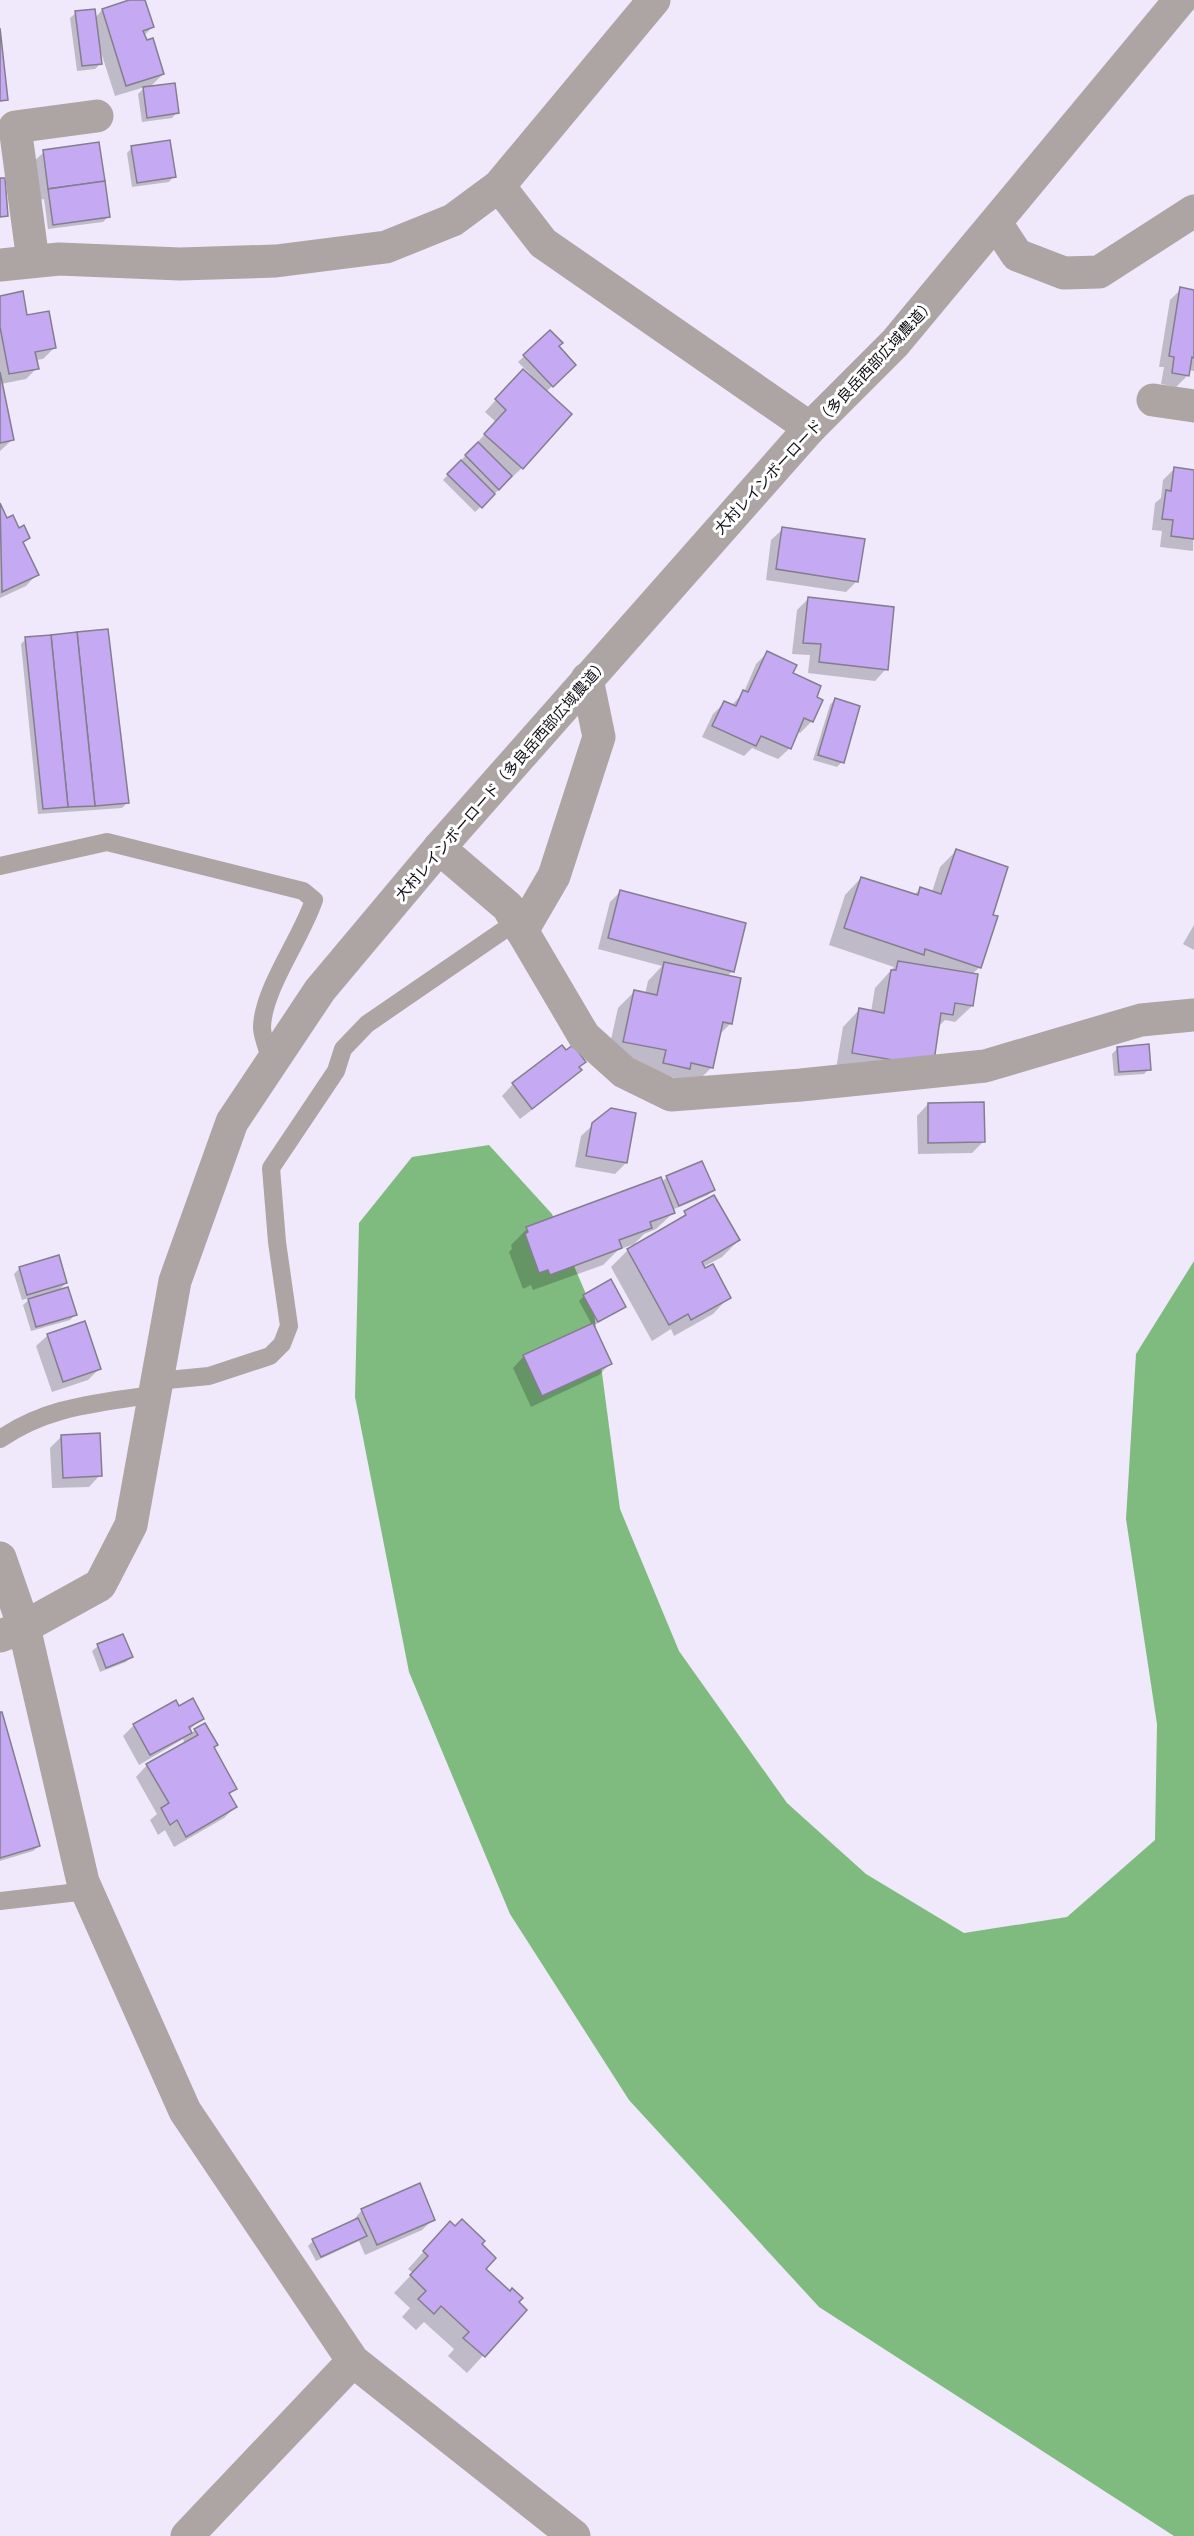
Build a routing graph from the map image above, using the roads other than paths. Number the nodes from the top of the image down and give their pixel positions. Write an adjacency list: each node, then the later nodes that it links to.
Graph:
1 (654, 0): 5 (street)
2 (1180, 0): 7 (street, 大村レインボーロード（多良岳西部広域農道）)
3 (97, 116): 4 (street)
4 (8, 128): 8 (street)
5 (499, 186): 8 (street); 12 (street)
6 (1194, 211): 7 (street)
7 (996, 223): 12 (street, 大村レインボーロード（多良岳西部広域農道）)
8 (33, 261): 9 (street)
9 (0, 265)
10 (1153, 400): 11 (street)
11 (1194, 406)
12 (810, 428): 13 (street, 大村レインボーロード（多良岳西部広域農道）)
13 (587, 679): 14 (street, 大村レインボーロード（多良岳西部広域農道）); 16 (street)
14 (439, 848): 16 (street); 18 (street, 大村レインボーロード（多良岳西部広域農道）)
15 (0, 866): 18 (lane)
16 (519, 926): 17 (street); 19 (lane)
17 (1194, 1015)
18 (272, 1063): 19 (street, 大村レインボーロード（多良岳西部広域農道）)
19 (156, 1387): 20 (lane); 22 (street, 大村レインボーロード（多良岳西部広域農道）)
20 (0, 1438)
21 (0, 1558): 22 (street)
22 (12, 1632): 23 (street)
23 (87, 1891): 24 (lane); 25 (street)
24 (0, 1901)
25 (353, 2361): 26 (street); 27 (street)
26 (188, 2536)
27 (574, 2536)

